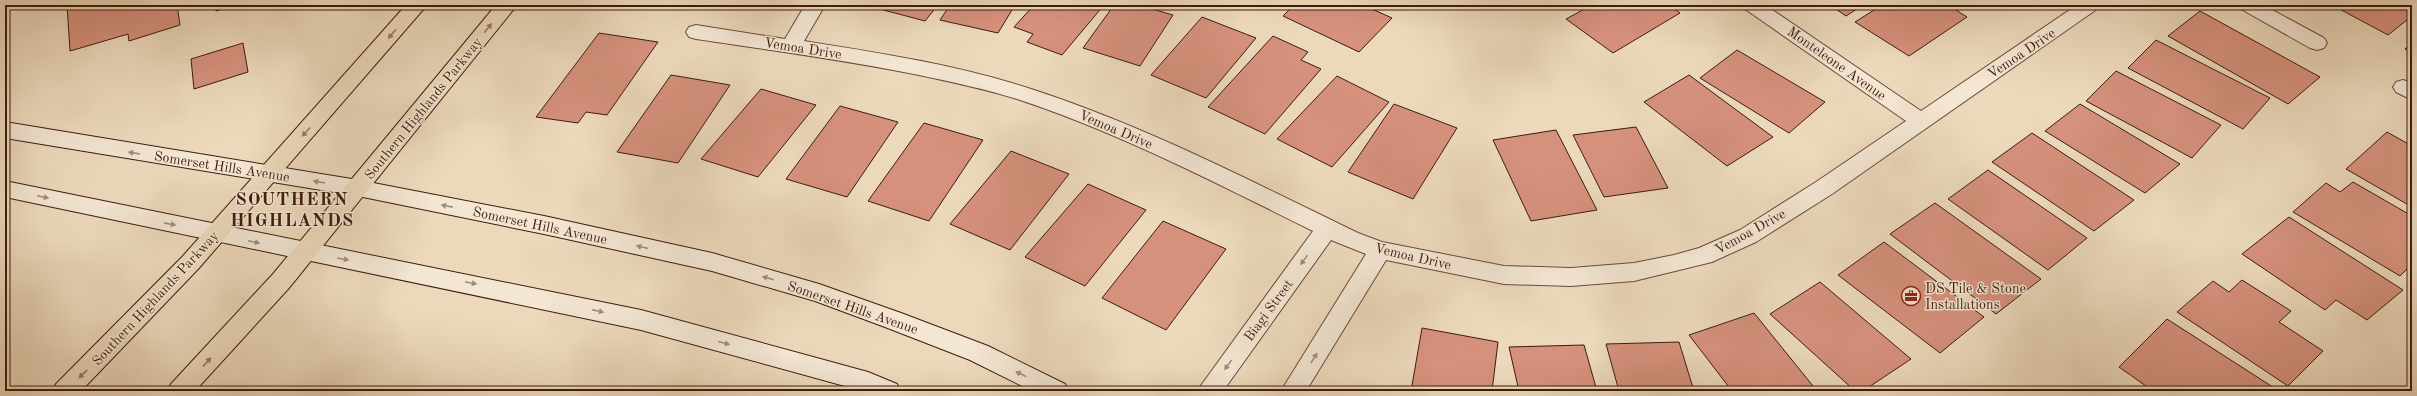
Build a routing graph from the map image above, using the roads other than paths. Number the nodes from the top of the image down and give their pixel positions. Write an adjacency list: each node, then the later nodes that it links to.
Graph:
1 (417, 5): 12 (main road, Southern Highlands Parkway, one-way to 12)
2 (507, 5): 13 (main road, Southern Highlands Parkway, one-way to 2)
3 (815, 5): 9 (street)
4 (1752, 5): 10 (street, Monteleone Avenue)
5 (2090, 5): 10 (street, Vemoa Drive)
6 (2248, 5): 8 (street)
7 (696, 32): 9 (street, Vemoa Drive)
8 (2317, 43)
9 (791, 46): 15 (street, Vemoa Drive)
10 (1921, 121): 17 (street, Vemoa Drive)
11 (5, 130): 12 (street, Somerset Hills Avenue, one-way to 11)
12 (269, 173): 13 (street, Somerset Hills Avenue, one-way to 12); 16 (main road, Southern Highlands Parkway)
13 (358, 188): 18 (main road, Southern Highlands Parkway); 22 (street, Somerset Hills Avenue, one-way to 13)
14 (5, 189): 16 (street, one-way to 16)
15 (1327, 229): 17 (street, Vemoa Drive); 23 (street, Biagi Street, one-way to 23)
16 (216, 234): 18 (street, one-way to 18); 19 (main road, Southern Highlands Parkway, one-way to 19)
17 (1380, 250): 24 (street, one-way to 17)
18 (305, 252): 20 (main road, Southern Highlands Parkway, one-way to 18); 21 (street, one-way to 21)
19 (65, 391)
20 (180, 391)
21 (888, 391)
22 (1056, 391)
23 (1209, 391)
24 (1293, 391)

